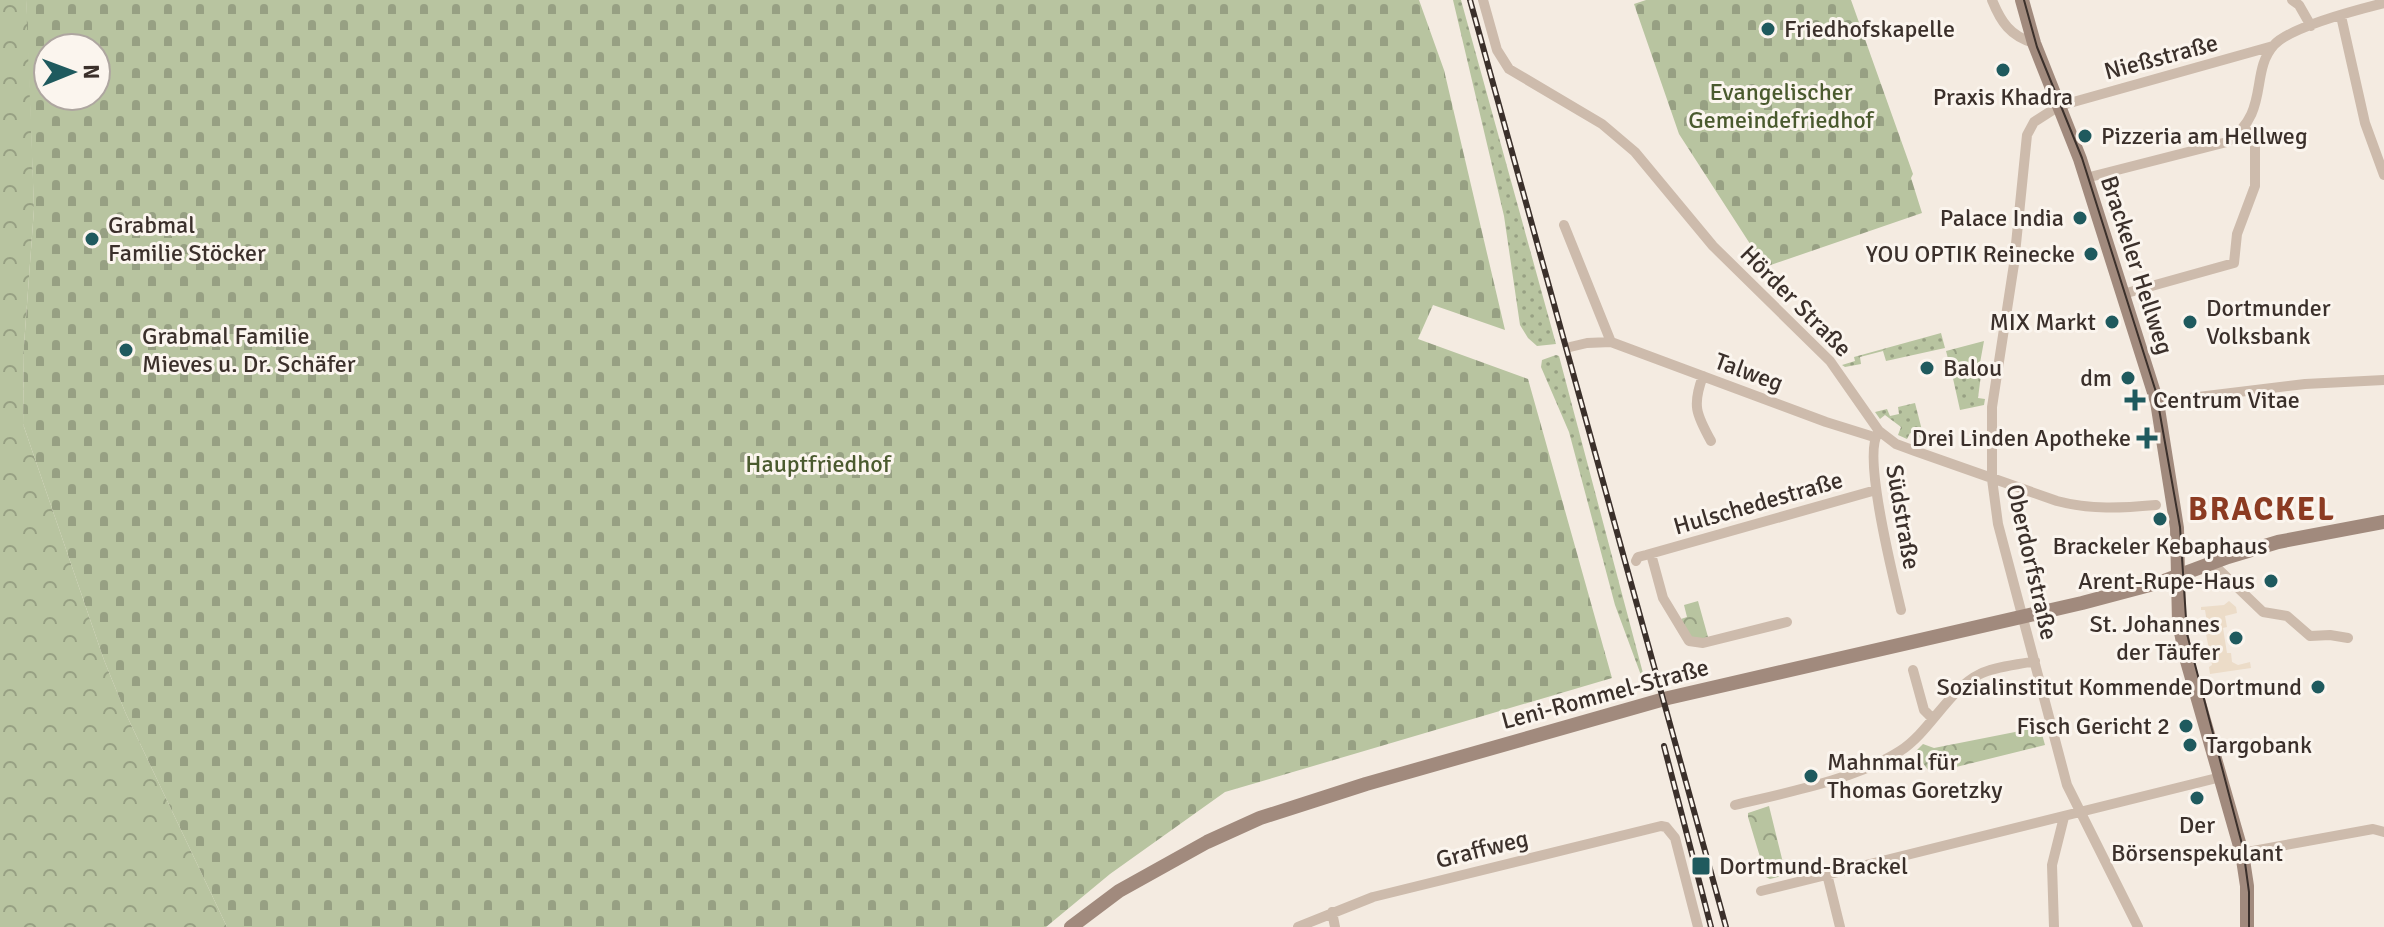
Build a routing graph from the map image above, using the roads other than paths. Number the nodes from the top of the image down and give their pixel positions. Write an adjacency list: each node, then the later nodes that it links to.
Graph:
1 (1483, 0): 22 (street, Hörder Straße)
2 (1992, 0): 8 (street)
3 (2022, 0): 8 (main road, Brackeler Hellweg)
4 (2292, 0): 7 (street)
5 (2384, 3): 6 (street, Nießstraße)
6 (2341, 16): 7 (street, Nießstraße); 12 (street)
7 (2311, 26): 9 (street, Nießstraße)
8 (2034, 43): 10 (main road, Brackeler Hellweg)
9 (2273, 46): 10 (street, Nießstraße); 11 (street)
10 (2059, 106): 14 (main road, Brackeler Hellweg); 24 (street, Oberdorfstraße)
11 (2245, 128): 14 (street); 16 (street)
12 (2382, 162): 13 (street)
13 (2384, 175)
14 (2086, 178): 16 (main road, Brackeler Hellweg)
15 (1564, 225): 17 (street)
16 (2123, 294): 21 (main road, Brackeler Hellweg)
17 (1611, 342): 18 (street, Talweg); 19 (street, Talweg)
18 (1570, 347)
19 (1703, 376): 22 (street, Talweg); 23 (street)
20 (2384, 380): 21 (street)
21 (2157, 402): 31 (main road, Brackeler Hellweg)
22 (1876, 434): 24 (street, Hörder Straße); 25 (street, Südstraße)
23 (1711, 441)
24 (1992, 479): 26 (street, Hörder Straße); 33 (street, Oberdorfstraße)
25 (1876, 490): 28 (street, Hulschedestraße); 32 (street, Südstraße)
26 (2156, 505)
27 (2384, 522): 30 (main road, Leni-Rommel-Straße)
28 (1651, 554): 29 (street, Hulschedestraße); 34 (street, Hulschedestraße)
29 (1636, 561)
30 (2212, 563): 31 (main road, Leni-Rommel-Straße); 35 (street)
31 (2177, 576): 33 (main road, Leni-Rommel-Straße); 39 (main road, Brackeler Hellweg)
32 (1901, 610)
33 (2023, 617): 36 (street, Oberdorfstraße); 48 (main road, Leni-Rommel-Straße)
34 (1787, 622)
35 (2348, 638)
36 (2035, 661): 38 (street); 41 (street, Oberdorfstraße)
37 (1913, 670): 38 (street)
38 (1933, 719): 40 (street)
39 (2221, 777): 41 (street); 44 (main road, Brackeler Hellweg)
40 (1735, 805)
41 (2083, 812): 42 (street); 54 (street, Oberdorfstraße)
42 (2064, 817): 45 (street); 53 (street)
43 (2384, 832): 44 (street)
44 (2242, 853): 55 (main road, Brackeler Hellweg)
45 (1827, 874): 46 (street); 52 (street)
46 (1761, 891)
47 (1332, 912): 49 (street, Graffweg); 50 (street); 51 (street, Graffweg)
48 (1071, 927)
49 (1298, 927)
50 (1335, 927)
51 (1698, 927)
52 (1840, 927)
53 (2054, 927)
54 (2138, 927)
55 (2247, 927)

